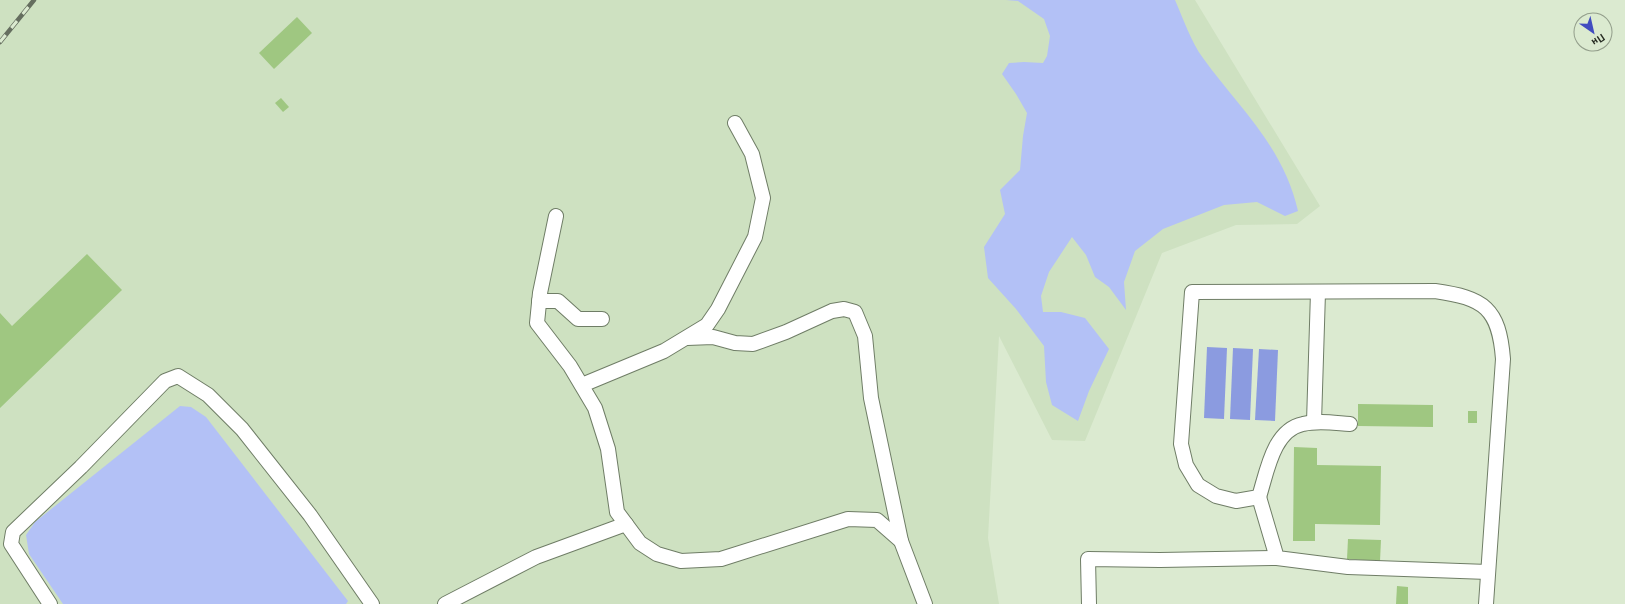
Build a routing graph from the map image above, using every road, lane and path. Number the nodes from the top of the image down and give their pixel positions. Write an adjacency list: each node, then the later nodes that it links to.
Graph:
1 (735, 123): 6 (lane)
2 (556, 216): 4 (lane)
3 (1318, 292): 8 (lane); 10 (lane); 14 (lane)
4 (539, 301): 5 (lane); 7 (lane)
5 (602, 319)
6 (687, 338): 7 (lane); 12 (lane)
7 (582, 385): 11 (lane)
8 (1314, 422): 9 (lane); 10 (lane)
9 (1350, 424)
10 (1259, 497): 13 (lane)
11 (626, 524): 12 (lane); 17 (lane)
12 (901, 541): 18 (lane)
13 (1277, 558): 14 (lane); 19 (lane)
14 (1488, 572): 20 (lane)
15 (50, 604): 16 (lane)
16 (372, 604)
17 (445, 604)
18 (925, 604)
19 (1089, 604)
20 (1486, 604)

